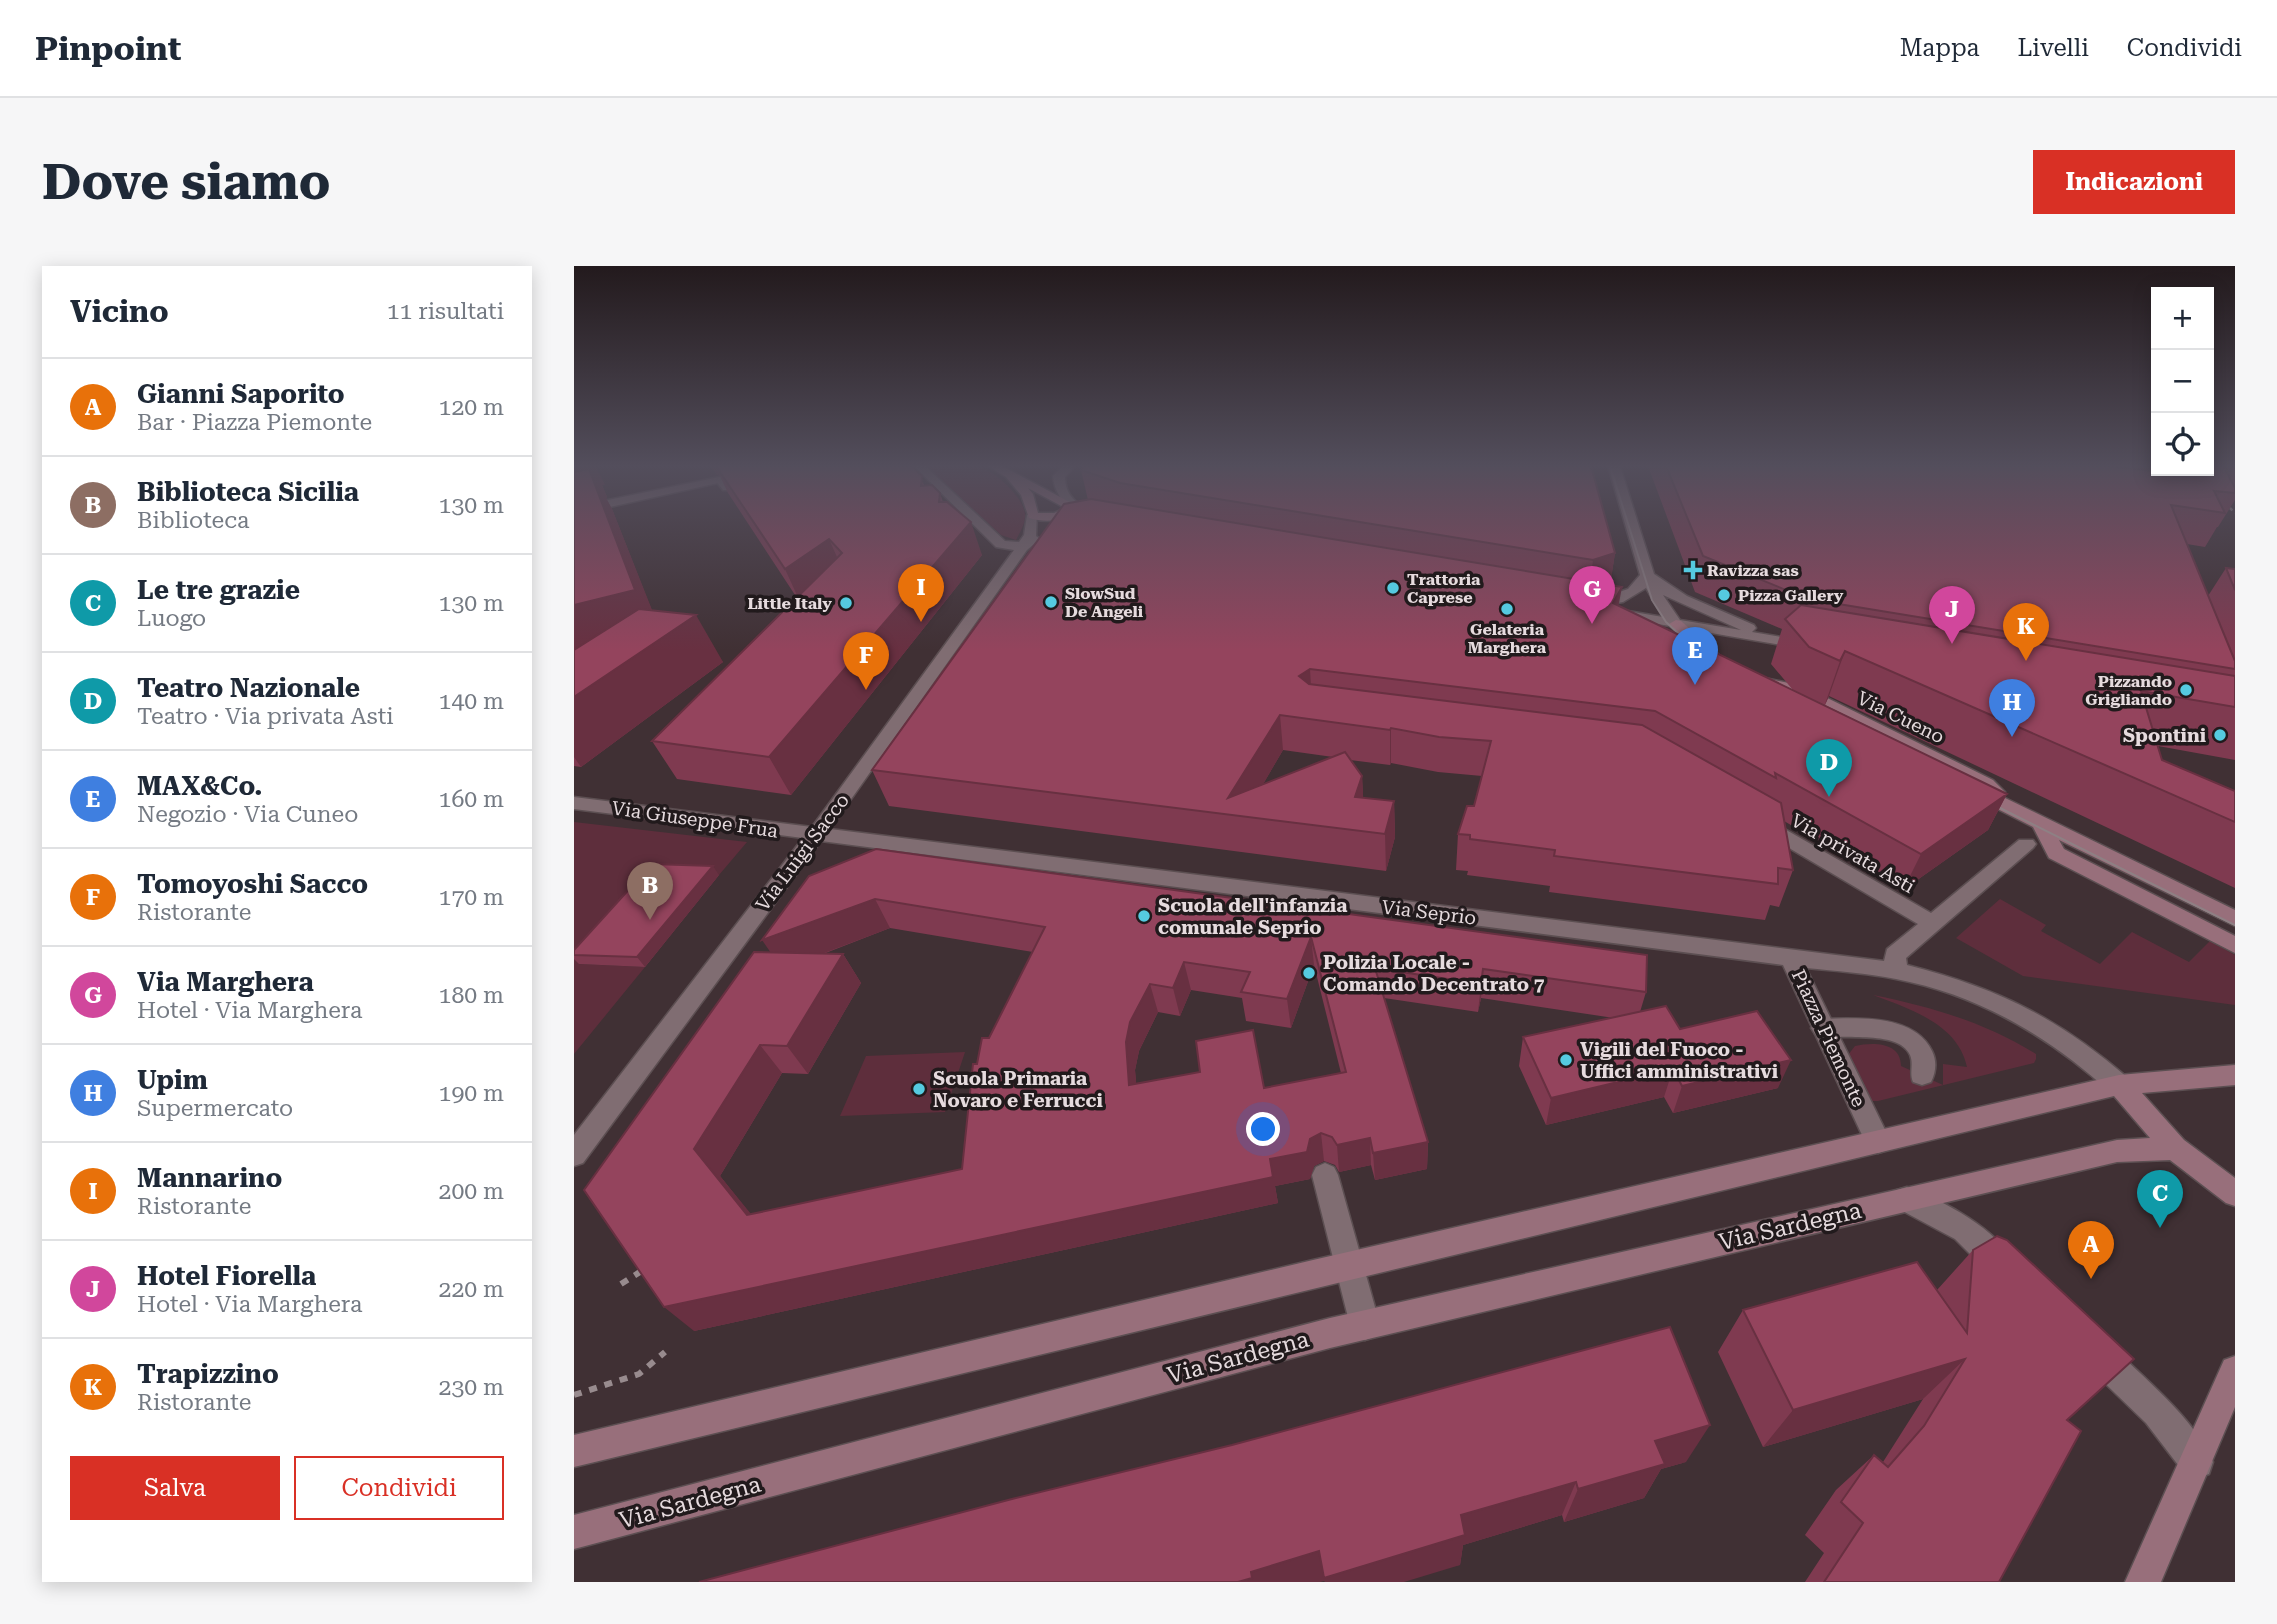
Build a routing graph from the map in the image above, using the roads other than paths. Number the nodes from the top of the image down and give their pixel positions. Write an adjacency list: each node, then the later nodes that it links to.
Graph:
1 (977, 527): 5 (street)
2 (1031, 527): 5 (street)
3 (1068, 527): 5 (street)
4 (1633, 527): 6 (street)
5 (1025, 547): 13 (street, Via Luigi Sacco)
6 (1647, 574): 7 (street); 7 (street); 8 (street)
7 (1676, 624): 8 (street); 12 (main road)
8 (1788, 642): 9 (street)
9 (1816, 647)
10 (574, 803): 13 (street, Via Giuseppe Frua)
11 (1745, 814): 16 (street, Via privata Asti)
12 (2041, 824): 15 (main road); 17 (main road)
13 (817, 834): 18 (street, Via Seprio); 26 (street, Via Luigi Sacco)
14 (2026, 844): 16 (street)
15 (2235, 919)
16 (1930, 922): 19 (street)
17 (2235, 945)
18 (1791, 958): 19 (street, Piazza Piemonte); 20 (street, Piazza Piemonte)
19 (1896, 971): 23 (street, Piazza Piemonte)
20 (1823, 1028): 21 (street); 24 (street, Piazza Piemonte)
21 (1922, 1075)
22 (2235, 1075): 23 (main road)
23 (2119, 1085): 24 (main road); 25 (main road, Piazza Piemonte)
24 (1878, 1142): 30 (main road)
25 (2175, 1148): 28 (main road, Piazza Piemonte); 29 (main road)
26 (574, 1154)
27 (1325, 1175): 30 (street)
28 (2235, 1194)
29 (1907, 1199): 31 (street); 32 (main road, Via Sardegna)
30 (1349, 1265): 32 (street); 35 (main road)
31 (2020, 1283)
32 (1365, 1325): 37 (main road, Via Sardegna)
33 (2079, 1337): 36 (street)
34 (2235, 1371): 36 (main road)
35 (574, 1451)
36 (2197, 1462): 38 (main road)
37 (574, 1532)
38 (2143, 1582)

